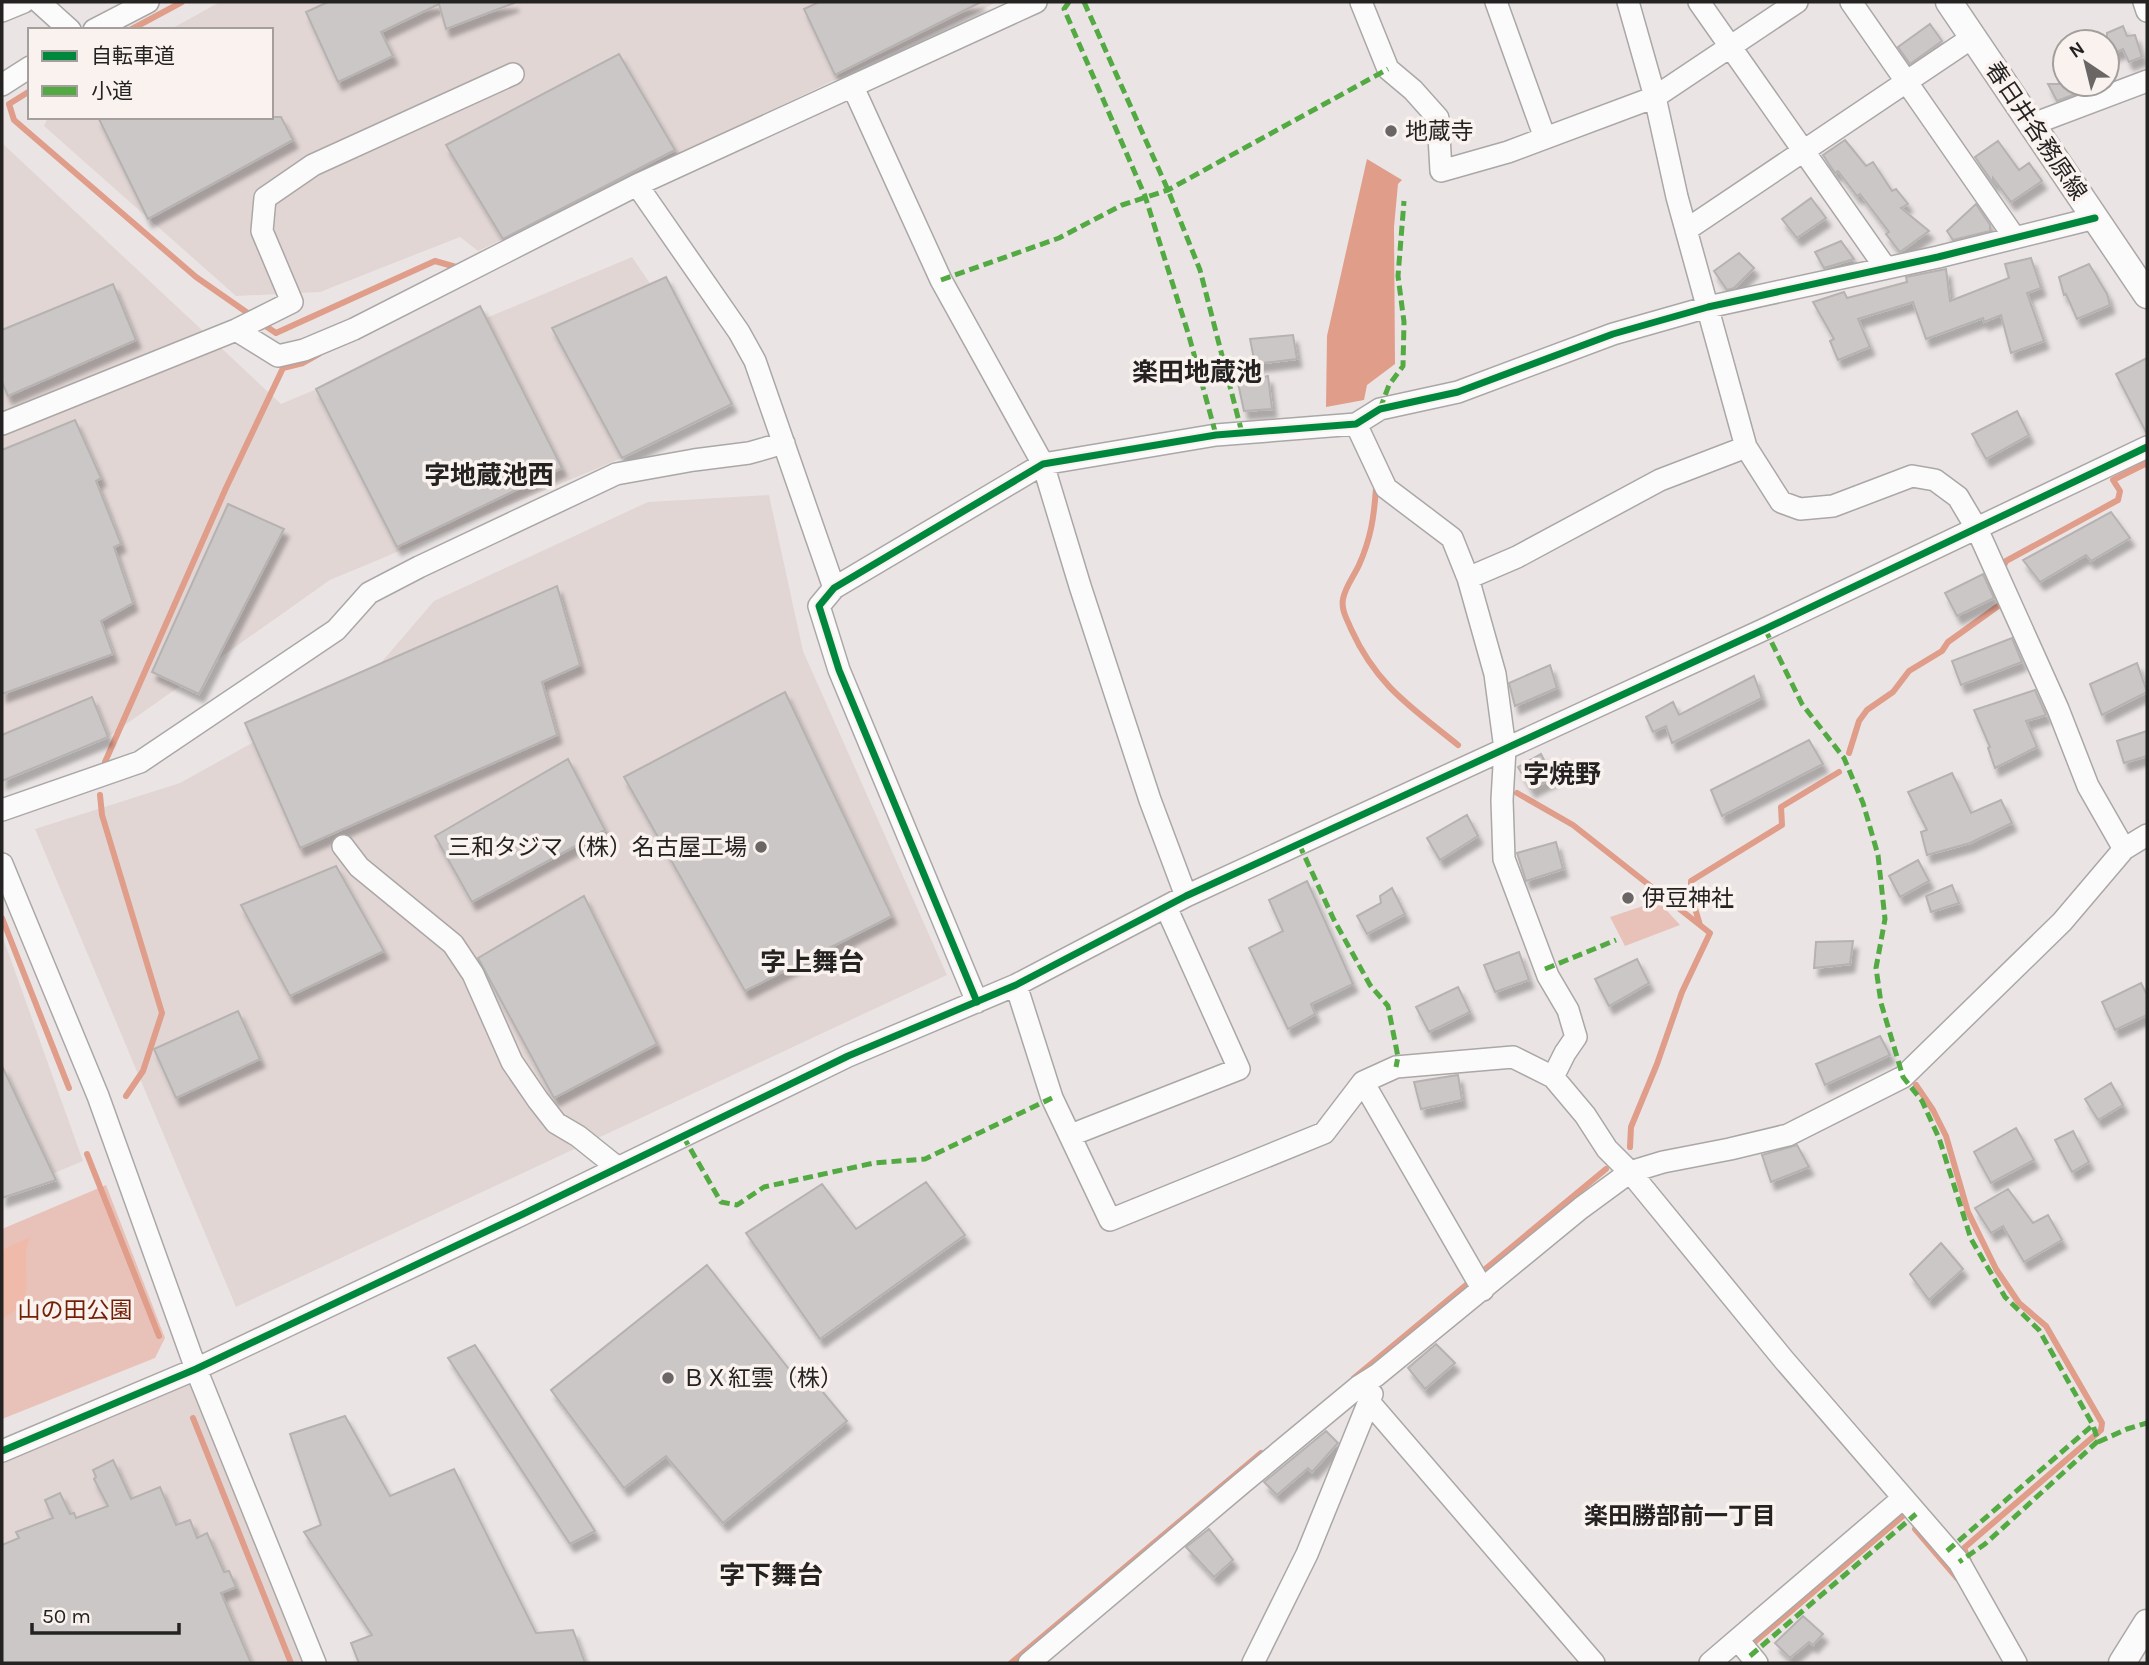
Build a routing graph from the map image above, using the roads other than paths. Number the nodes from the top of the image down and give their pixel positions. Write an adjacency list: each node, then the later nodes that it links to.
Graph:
1 (23, 2): 13 (street)
2 (39, 2): 15 (street)
3 (148, 2): 16 (street)
4 (1036, 2): 24 (street)
5 (1361, 2): 27 (street)
6 (1496, 2): 27 (street)
7 (1628, 2): 25 (street)
8 (1699, 2): 18 (street)
9 (1797, 2): 18 (street)
10 (1851, 2): 22 (street)
11 (1949, 2): 17 (main road, 春日井各務原線)
12 (2144, 2): 14 (street)
13 (2, 10)
14 (2147, 11)
15 (68, 28)
16 (98, 28)
17 (1973, 37): 22 (street); 26 (main road, 春日井各務原線)
18 (1729, 47): 25 (street); 28 (street)
19 (28, 69): 23 (street)
20 (513, 74): 36 (street)
21 (2147, 81): 26 (street)
22 (1906, 82): 28 (street); 32 (street)
23 (2, 85)
24 (853, 87): 29 (street); 42 (street)
25 (1655, 97): 27 (street); 31 (street)
26 (2033, 124): 30 (main road, 春日井各務原線)
27 (1545, 138)
28 (1804, 150): 31 (street); 33 (street)
29 (638, 185): 36 (street); 39 (street)
30 (2095, 218): 32 (street); 34 (main road, 春日井各務原線)
31 (1686, 230): 35 (street)
32 (2015, 238): 33 (street)
33 (1885, 267): 35 (street)
34 (2147, 295)
35 (1708, 307): 38 (street); 40 (street)
36 (250, 323): 37 (street)
37 (2, 424)
38 (1356, 424): 42 (street); 44 (street)
39 (784, 443): 45 (street); 47 (street)
40 (1746, 447): 43 (street); 44 (street)
41 (2147, 447): 43 (street)
42 (1044, 464): 45 (street); 52 (street)
43 (1978, 529): 46 (street); 50 (street)
44 (1468, 578): 46 (street)
45 (834, 588): 55 (street)
46 (1505, 749): 52 (street); 56 (street)
47 (2, 810)
48 (2147, 835): 50 (street)
49 (344, 846): 59 (street)
50 (2124, 849): 60 (street)
51 (2, 864): 62 (street)
52 (1186, 896): 53 (street)
53 (1166, 907): 54 (street); 58 (street)
54 (1016, 985): 55 (street); 58 (street)
55 (977, 1002): 59 (street)
56 (1553, 1077): 57 (street); 60 (street)
57 (1363, 1082): 58 (street); 61 (street)
58 (1071, 1135)
59 (618, 1168): 62 (street)
60 (1630, 1172): 61 (street); 66 (street)
61 (1483, 1290): 63 (street)
62 (197, 1369): 65 (street); 69 (street)
63 (1377, 1375): 64 (street); 70 (street)
64 (1370, 1403): 71 (street); 72 (street)
65 (2, 1451)
66 (1903, 1498): 68 (street); 75 (street)
67 (2147, 1623): 76 (main road)
68 (1738, 1640): 73 (street); 74 (street)
69 (315, 1663)
70 (1030, 1663)
71 (1253, 1663)
72 (1594, 1663)
73 (1710, 1663)
74 (1757, 1663)
75 (2016, 1663)
76 (2122, 1663)

